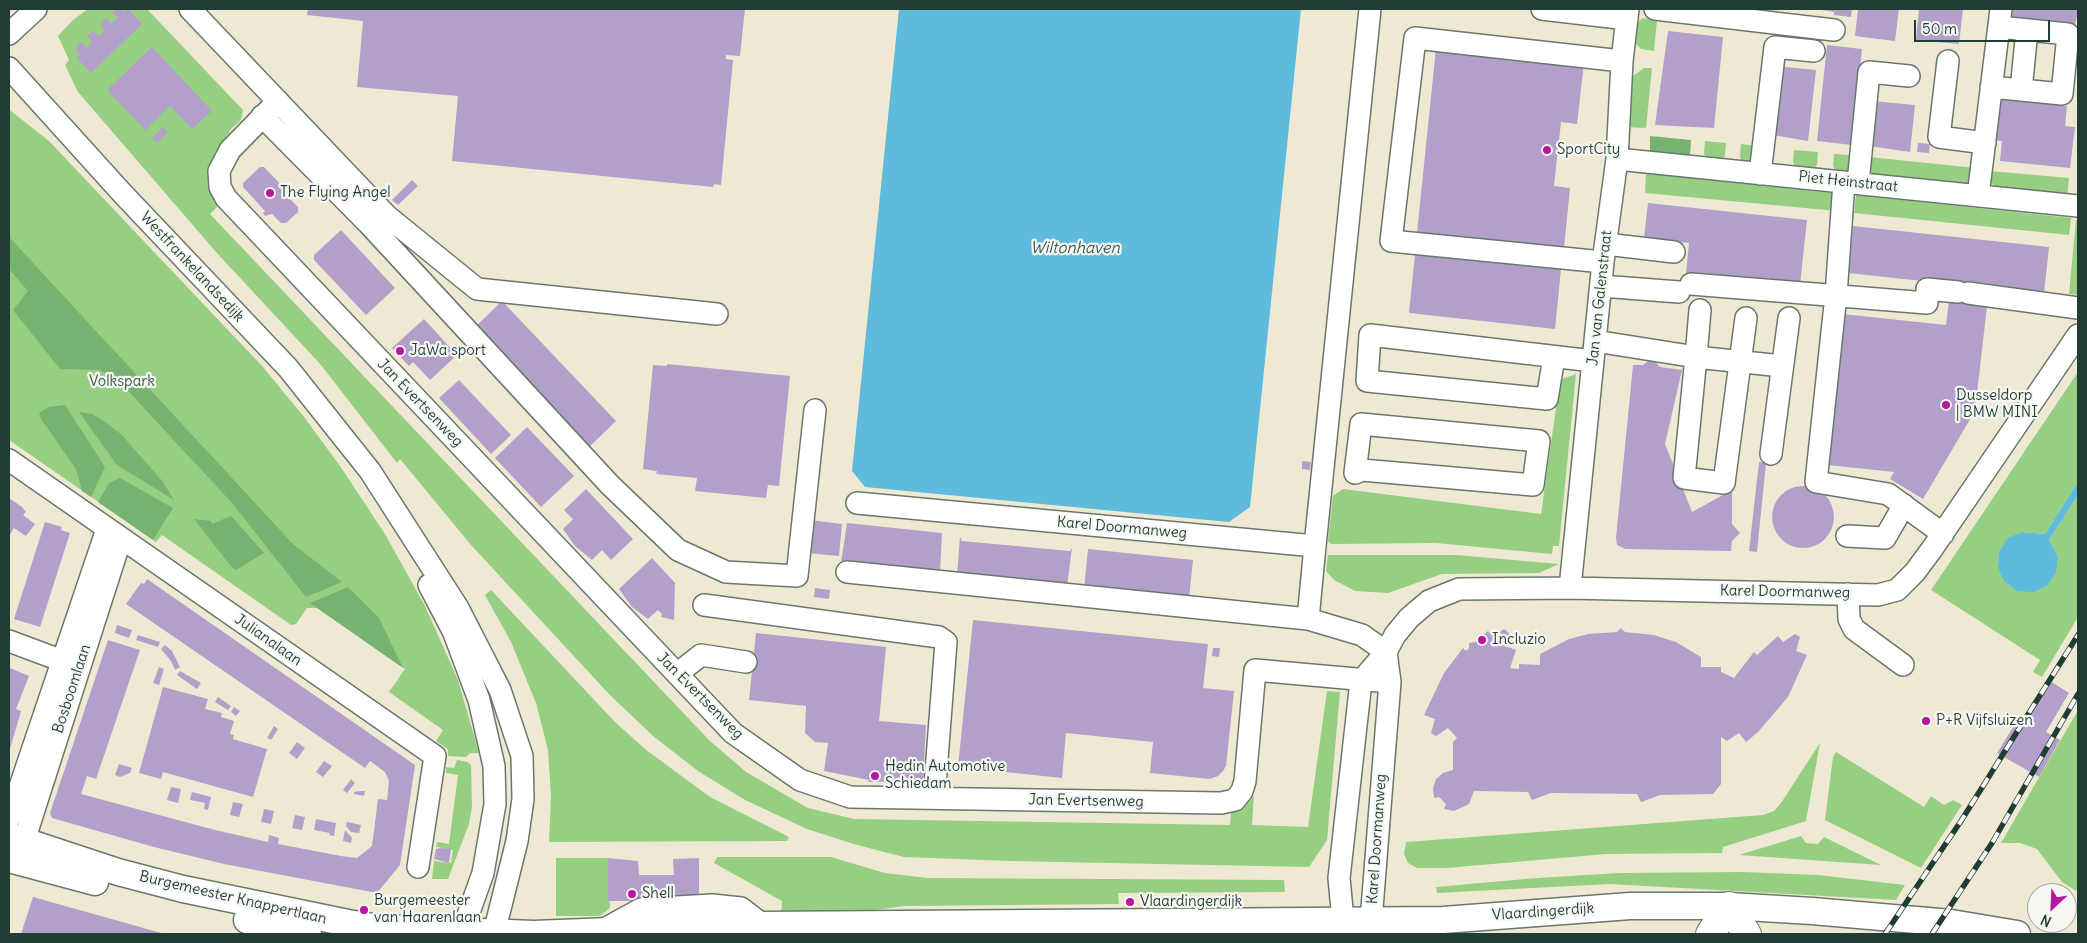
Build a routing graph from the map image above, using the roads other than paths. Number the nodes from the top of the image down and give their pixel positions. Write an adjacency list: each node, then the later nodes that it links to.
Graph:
1 (36, 9): 10 (street)
2 (190, 9): 18 (street)
3 (1370, 9): 51 (street)
4 (1542, 9): 6 (street)
5 (1655, 9): 8 (street)
6 (1627, 14): 13 (street, Jan van Galenstraat)
7 (2000, 18): 9 (street); 16 (street)
8 (1834, 30)
9 (2027, 30): 17 (street); 17 (street)
10 (9, 34)
11 (1814, 52): 22 (street)
12 (1948, 61): 20 (street)
13 (1622, 62): 21 (street, Jan van Galenstraat); 27 (street)
14 (9, 68): 44 (street, Westfrankelandsedijk)
15 (1909, 76): 23 (street)
16 (1992, 88): 17 (street); 20 (street)
17 (2021, 90)
18 (278, 101): 19 (street, Jan Evertsenweg); 32 (street)
19 (262, 116): 41 (street); 62 (street, Jan Evertsenweg)
20 (1985, 143): 24 (street)
21 (1617, 159): 22 (street, Piet Heinstraat); 27 (street, Jan van Galenstraat)
22 (1760, 174): 23 (street, Piet Heinstraat)
23 (1851, 183): 24 (street, Piet Heinstraat); 29 (street)
24 (1978, 196): 25 (street, Piet Heinstraat)
25 (2078, 206)
26 (1674, 252): 27 (street)
27 (1604, 253): 28 (street, Jan van Galenstraat)
28 (1601, 286): 29 (street); 36 (street, Jan van Galenstraat)
29 (1836, 295): 30 (street); 47 (street)
30 (2078, 308)
31 (1700, 310): 38 (street)
32 (717, 314)
33 (1746, 318): 39 (street)
34 (1789, 318): 40 (street)
35 (2078, 335): 49 (street, Karel Doormanweg)
36 (1594, 351): 37 (street); 38 (street); 53 (street, Jan van Galenstraat)
37 (1554, 357): 37 (street)
38 (1696, 357): 39 (street); 39 (street)
39 (1739, 361): 40 (street)
40 (1782, 366): 42 (street)
41 (814, 410)
42 (1770, 454)
43 (9, 460): 48 (street, Julianalaan)
44 (370, 472): 74 (street, Westfrankelandsedijk); 76 (street, Westfrankelandsedijk)
45 (1355, 473): 45 (street)
46 (857, 503): 51 (street, Karel Doormanweg)
47 (1904, 505): 49 (street); 50 (street)
48 (114, 534): 60 (street, Bosboomlaan); 68 (street, Julianalaan)
49 (1943, 534): 54 (street, Karel Doormanweg)
50 (1847, 536)
51 (1315, 546): 56 (street)
52 (847, 572): 56 (street)
53 (1570, 588): 54 (street, Karel Doormanweg); 58 (street, Karel Doormanweg)
54 (1848, 594): 61 (street)
55 (704, 605): 65 (street)
56 (1308, 619): 58 (street)
57 (9, 641): 60 (street)
58 (1386, 652): 63 (street, Karel Doormanweg); 64 (street, Karel Doormanweg)
59 (746, 662): 62 (street)
60 (71, 664): 66 (street, Bosboomlaan); 67 (street, Bosboomlaan)
61 (1903, 665)
62 (677, 674): 65 (street, Jan Evertsenweg)
63 (1361, 681): 64 (street, Jan Evertsenweg); 65 (street, Jan Evertsenweg); 70 (street, Karel Doormanweg)
64 (1390, 682): 71 (street, Karel Doormanweg)
65 (934, 798)
66 (9, 819)
67 (13, 848): 74 (main road, Burgemeester Knappertlaan); 75 (main road, Burgemeester Knappertlaan)
68 (418, 866)
69 (1729, 906): 71 (main road, Vlaardingerdijk); 78 (highway); 79 (highway); 80 (main road, Vlaardingerdijk)
70 (1346, 927): 71 (main road, Vlaardingerdijk); 72 (main road, Vlaardingerdijk)
71 (1369, 928)
72 (909, 929): 73 (main road, Vlaardingerdijk)
73 (762, 930): 77 (main road, Vlaardingerdijk)
74 (461, 933): 76 (main road, Vlaardingerdijk)
75 (308, 934)
76 (494, 934): 77 (main road, Vlaardingerdijk)
77 (534, 934)
78 (1710, 934)
79 (1746, 934)
80 (2017, 934)

